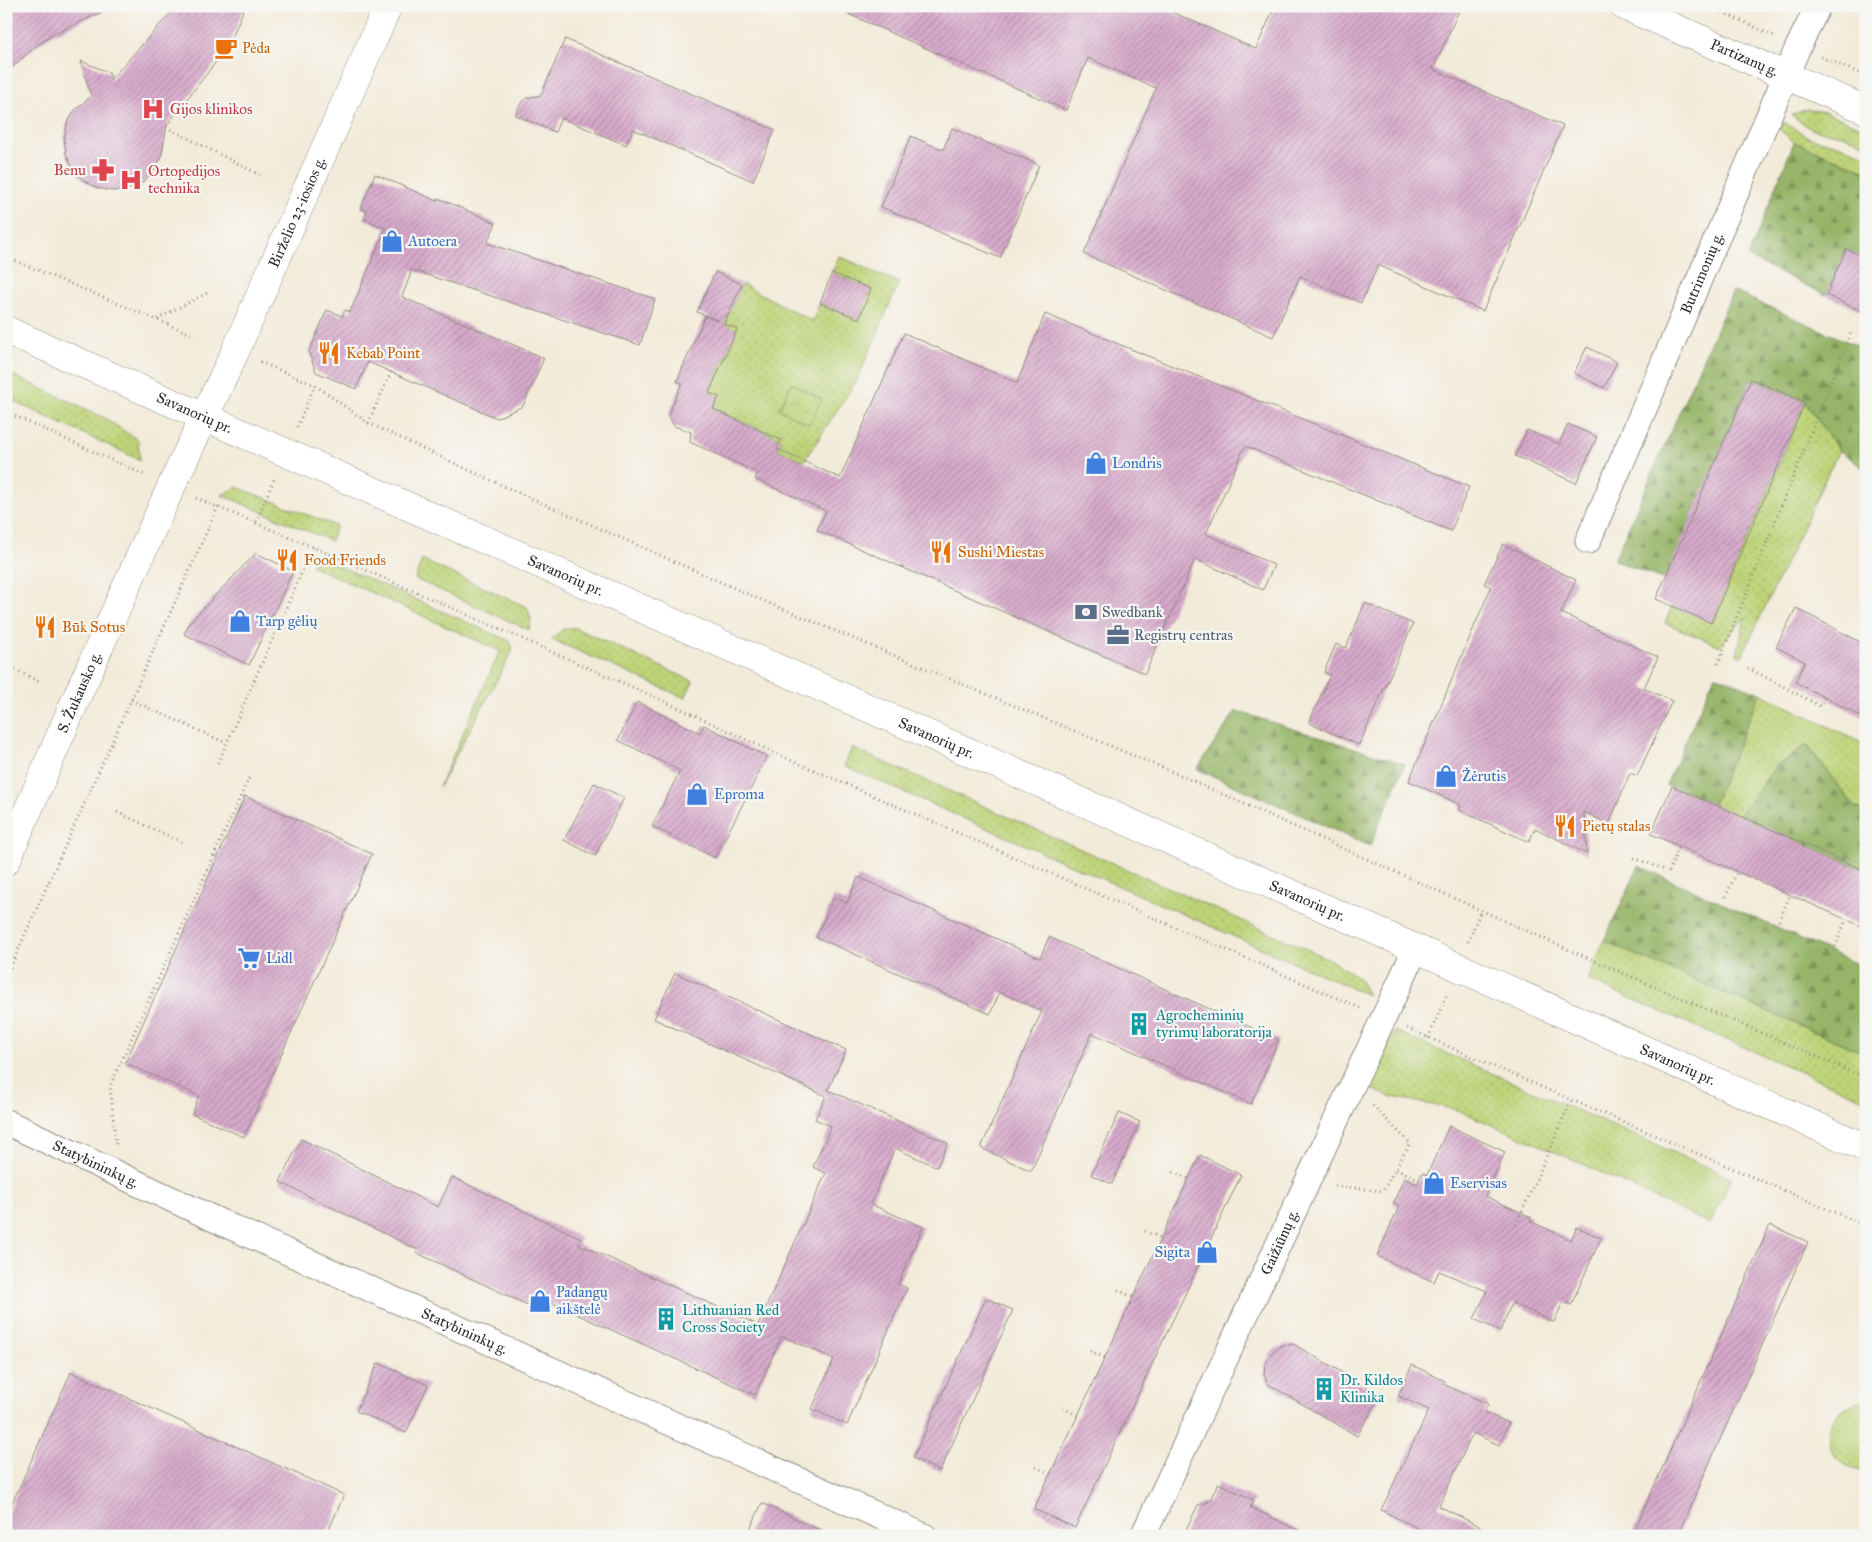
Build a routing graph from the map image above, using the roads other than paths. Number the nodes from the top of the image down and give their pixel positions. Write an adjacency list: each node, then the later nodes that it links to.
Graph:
1 (388, 6): 7 (main road, Birželio 23-iosios g.)
2 (1624, 6): 4 (main road, Partizanų g.)
3 (1818, 6): 4 (street, Butrimonių g.)
4 (1786, 77): 5 (main road, Partizanų g.); 8 (street, Butrimonių g.)
5 (1866, 110)
6 (6, 330): 7 (main road, Savanorių pr.)
7 (205, 417): 9 (main road, S. Žukausko g.); 10 (main road, Savanorių pr.)
8 (1588, 541)
9 (6, 861)
10 (1416, 948): 12 (main road, Savanorių pr.); 14 (street, Gaižiūnų g.)
11 (6, 1122): 13 (street, Statybininkų g.)
12 (1866, 1148)
13 (924, 1536)
14 (1143, 1536)

